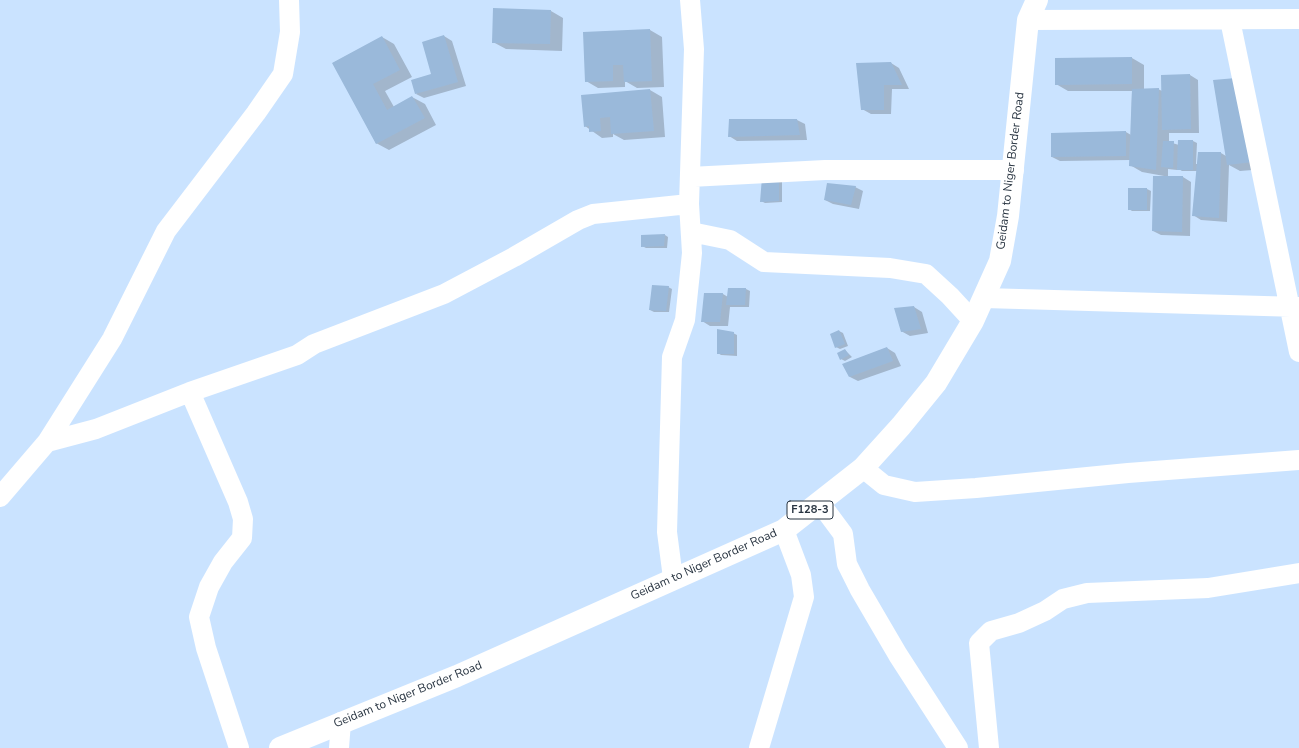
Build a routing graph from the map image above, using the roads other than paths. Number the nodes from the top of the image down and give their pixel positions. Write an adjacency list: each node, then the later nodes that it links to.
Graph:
1 (289, 0): 16 (street)
2 (690, 0): 8 (street)
3 (1037, 0): 5 (main road, Geidam to Niger Border Road / F128-3)
4 (1299, 19): 6 (street)
5 (1028, 20): 6 (street); 7 (main road, Geidam to Niger Border Road / F128-3)
6 (1230, 20): 12 (street)
7 (1014, 170): 8 (street); 11 (main road, Geidam to Niger Border Road / F128-3)
8 (690, 177): 9 (street)
9 (689, 204): 10 (street); 15 (street)
10 (691, 232): 13 (street); 23 (street)
11 (984, 298): 12 (street); 13 (main road, Geidam to Niger Border Road / F128-3)
12 (1294, 307): 14 (street)
13 (973, 321): 18 (main road, Geidam to Niger Border Road / F128-3)
14 (1299, 352)
15 (190, 392): 16 (street); 25 (street)
16 (47, 442): 19 (street)
17 (1299, 460): 18 (street)
18 (864, 468): 20 (main road, Geidam to Niger Border Road / F128-3)
19 (0, 497)
20 (820, 503): 21 (main road, Geidam to Niger Border Road / F128-3); 29 (street)
21 (784, 530): 23 (main road, Geidam to Niger Border Road / F128-3); 28 (street)
22 (1299, 573): 30 (street)
23 (673, 578): 24 (main road, Geidam to Niger Border Road / F128-3)
24 (341, 722): 26 (main road, Geidam to Niger Border Road / F128-3); 27 (street)
25 (239, 748)
26 (280, 748)
27 (339, 748)
28 (759, 748)
29 (958, 748)
30 (989, 748)

